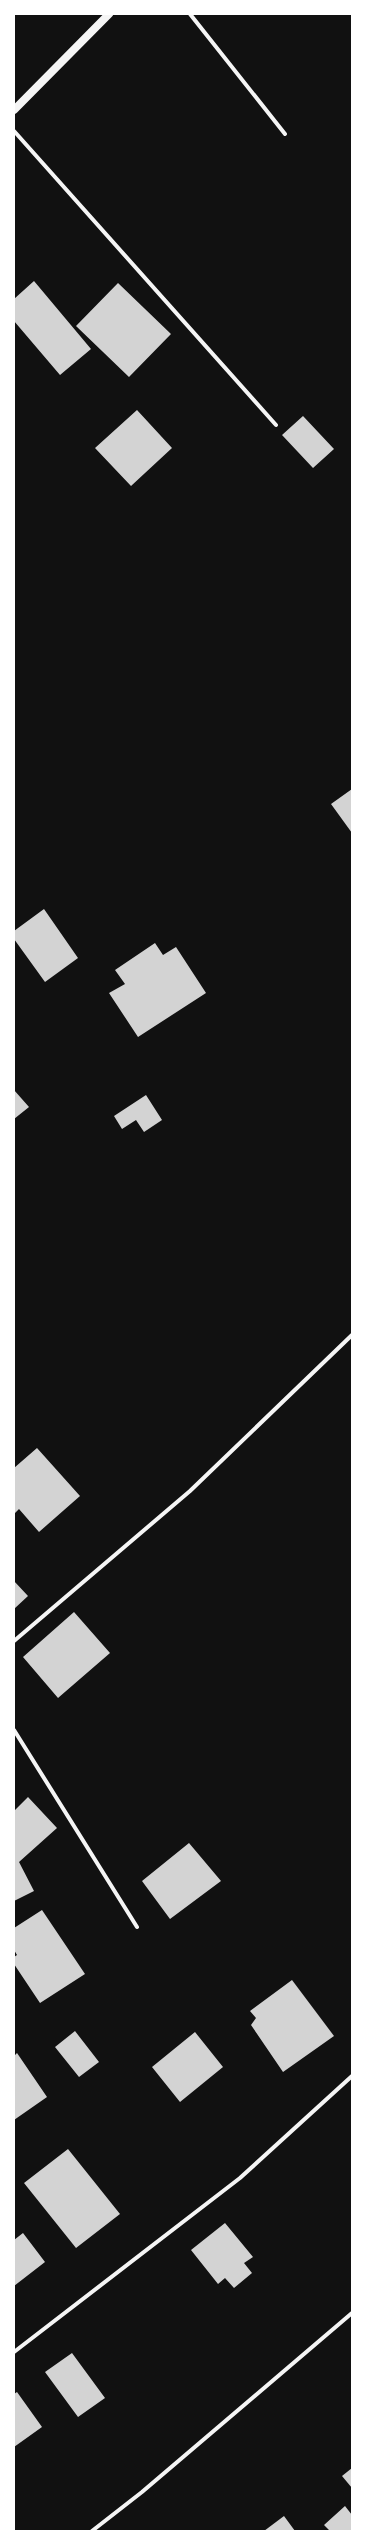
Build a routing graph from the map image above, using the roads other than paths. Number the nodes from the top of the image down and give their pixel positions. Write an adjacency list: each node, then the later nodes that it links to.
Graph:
1 (109, 14): 3 (main road)
2 (190, 14): 5 (street)
3 (14, 110)
4 (14, 131): 6 (street)
5 (284, 134)
6 (276, 425)
7 (352, 1335): 8 (street)
8 (14, 1641)
9 (14, 1730): 10 (street)
10 (137, 1927)
11 (352, 2076): 13 (street)
12 (352, 2314): 14 (street)
13 (14, 2352)
14 (92, 2531)

